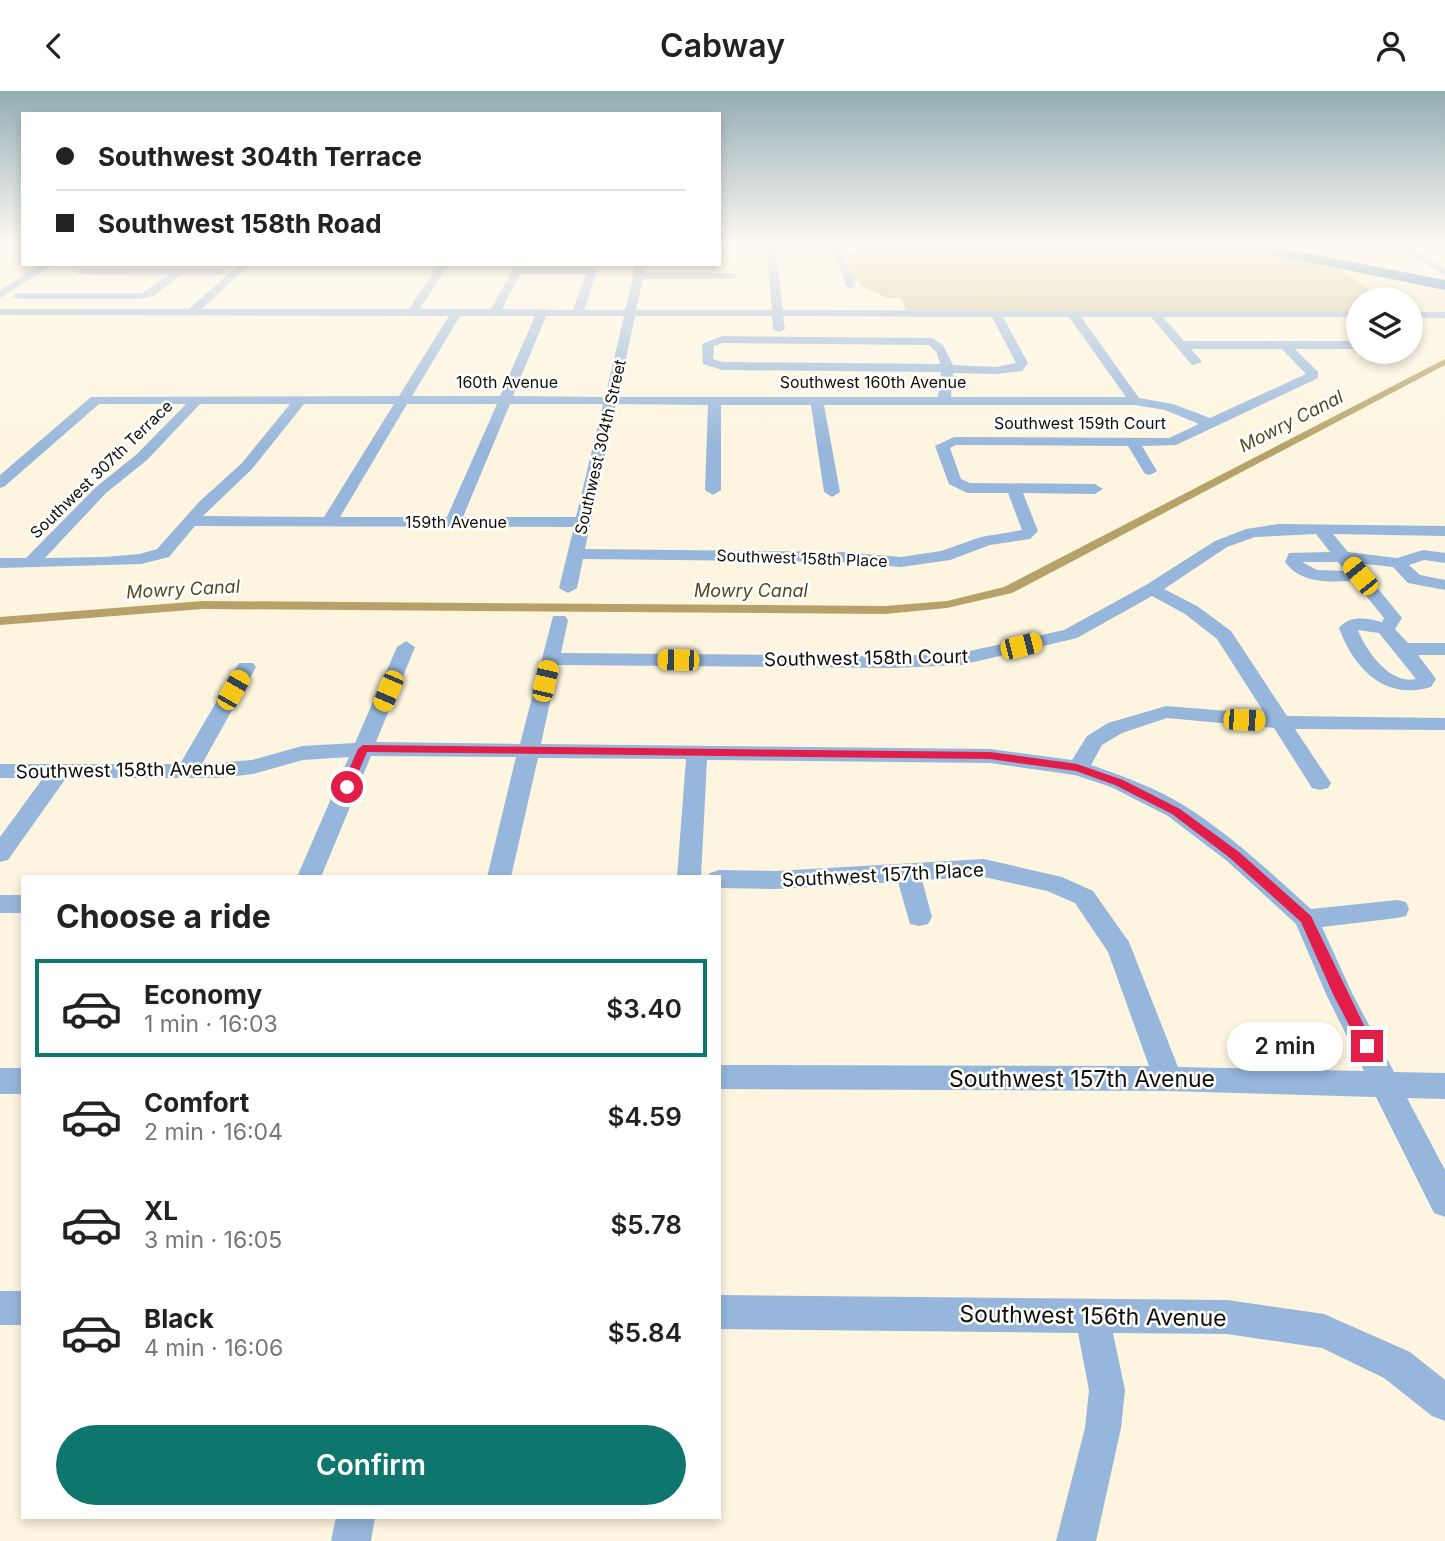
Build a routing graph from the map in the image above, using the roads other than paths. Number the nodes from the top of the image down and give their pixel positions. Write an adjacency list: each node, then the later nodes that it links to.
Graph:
1 (456, 313): 18 (street)
2 (542, 313): 22 (street)
3 (630, 313): 19 (street, Southwest 304th Street)
4 (778, 313): 12 (street)
5 (923, 314): 6 (street)
6 (996, 314): 7 (street); 17 (street)
7 (1073, 314): 8 (street); 26 (street)
8 (1154, 314): 9 (street); 13 (street)
9 (1346, 314)
10 (1423, 315): 11 (street)
11 (1445, 315)
12 (780, 339): 17 (street); 17 (street)
13 (1181, 345): 14 (street); 16 (street)
14 (1284, 345): 15 (street); 27 (street, Southwest 159th Court)
15 (1346, 345)
16 (1196, 362)
17 (947, 368): 25 (street)
18 (403, 399): 21 (street); 22 (street, 160th Avenue); 37 (street)
19 (612, 399): 22 (street, 160th Avenue); 23 (street, Southwest 160th Avenue); 39 (street, Southwest 304th Street)
20 (197, 400): 21 (street); 30 (street); 46 (street, Southwest 307th Terrace)
21 (300, 400): 36 (street)
22 (506, 400): 38 (street)
23 (715, 400): 24 (street, Southwest 160th Avenue); 34 (street)
24 (817, 400): 25 (street, Southwest 160th Avenue); 35 (street)
25 (944, 400): 26 (street, Southwest 160th Avenue)
26 (1135, 401): 27 (street, Southwest 160th Avenue)
27 (1210, 423): 28 (street, Southwest 159th Court)
28 (1133, 443): 29 (street); 31 (street, Southwest 159th Court)
29 (1150, 471)
30 (0, 483)
31 (967, 488): 32 (street)
32 (1014, 489): 33 (street); 42 (street, Southwest 158th Place)
33 (1095, 489)
34 (713, 490)
35 (832, 492)
36 (191, 521): 37 (street, 159th Avenue); 46 (street)
37 (329, 522): 38 (street, 159th Avenue)
38 (453, 522): 39 (street, 159th Avenue)
39 (583, 522): 42 (street, Southwest 304th Street)
40 (1321, 530): 41 (street); 43 (street); 51 (street, Southwest 158th Court)
41 (1445, 531)
42 (576, 554): 50 (street, Southwest 304th Street)
43 (1345, 557): 47 (street); 48 (street); 48 (street)
44 (1445, 558): 47 (street)
45 (0, 563): 46 (street)
46 (30, 563)
47 (1398, 563): 49 (street)
48 (1360, 576): 53 (street)
49 (1445, 585)
50 (568, 588)
51 (1152, 589): 57 (street, Southwest 158th Court); 59 (street)
52 (559, 620): 57 (street)
53 (1386, 629): 55 (street); 55 (street)
54 (407, 647): 61 (street)
55 (1403, 649): 56 (street)
56 (1445, 649)
57 (550, 659): 62 (street)
58 (246, 667): 67 (street)
59 (1280, 722): 60 (street); 64 (street); 68 (street)
60 (1445, 724)
61 (363, 749): 62 (street, Southwest 158th Avenue); 67 (street, Southwest 158th Avenue); 71 (street)
62 (529, 749): 63 (street, Southwest 158th Avenue); 72 (street)
63 (697, 752): 64 (street, Southwest 158th Avenue); 73 (street)
64 (1077, 768): 79 (street, Southwest 158th Avenue)
65 (0, 771): 66 (street, Southwest 158th Avenue)
66 (60, 771): 67 (street, Southwest 158th Avenue); 69 (street)
67 (187, 771)
68 (1320, 783)
69 (0, 853)
70 (907, 871): 74 (street, Southwest 157th Place); 78 (street); 81 (street, Southwest 157th Place)
71 (310, 875)
72 (499, 875)
73 (689, 875)
74 (721, 879)
75 (0, 904): 76 (street)
76 (21, 904)
77 (1397, 909): 79 (street)
78 (919, 917)
79 (1306, 919): 84 (street)
80 (721, 1077): 81 (street, Southwest 157th Avenue)
81 (1168, 1079): 84 (street, Southwest 157th Avenue)
82 (0, 1081): 83 (street)
83 (21, 1081)
84 (1387, 1084): 85 (street, Southwest 157th Avenue); 86 (street)
85 (1445, 1086)
86 (1445, 1202)
87 (0, 1308): 88 (street)
88 (21, 1308)
89 (721, 1312): 90 (street, Southwest 156th Avenue)
90 (1092, 1314): 91 (street, Southwest 156th Avenue); 94 (street)
91 (1445, 1403)
92 (356, 1519): 93 (street)
93 (351, 1541)
94 (1076, 1541)

